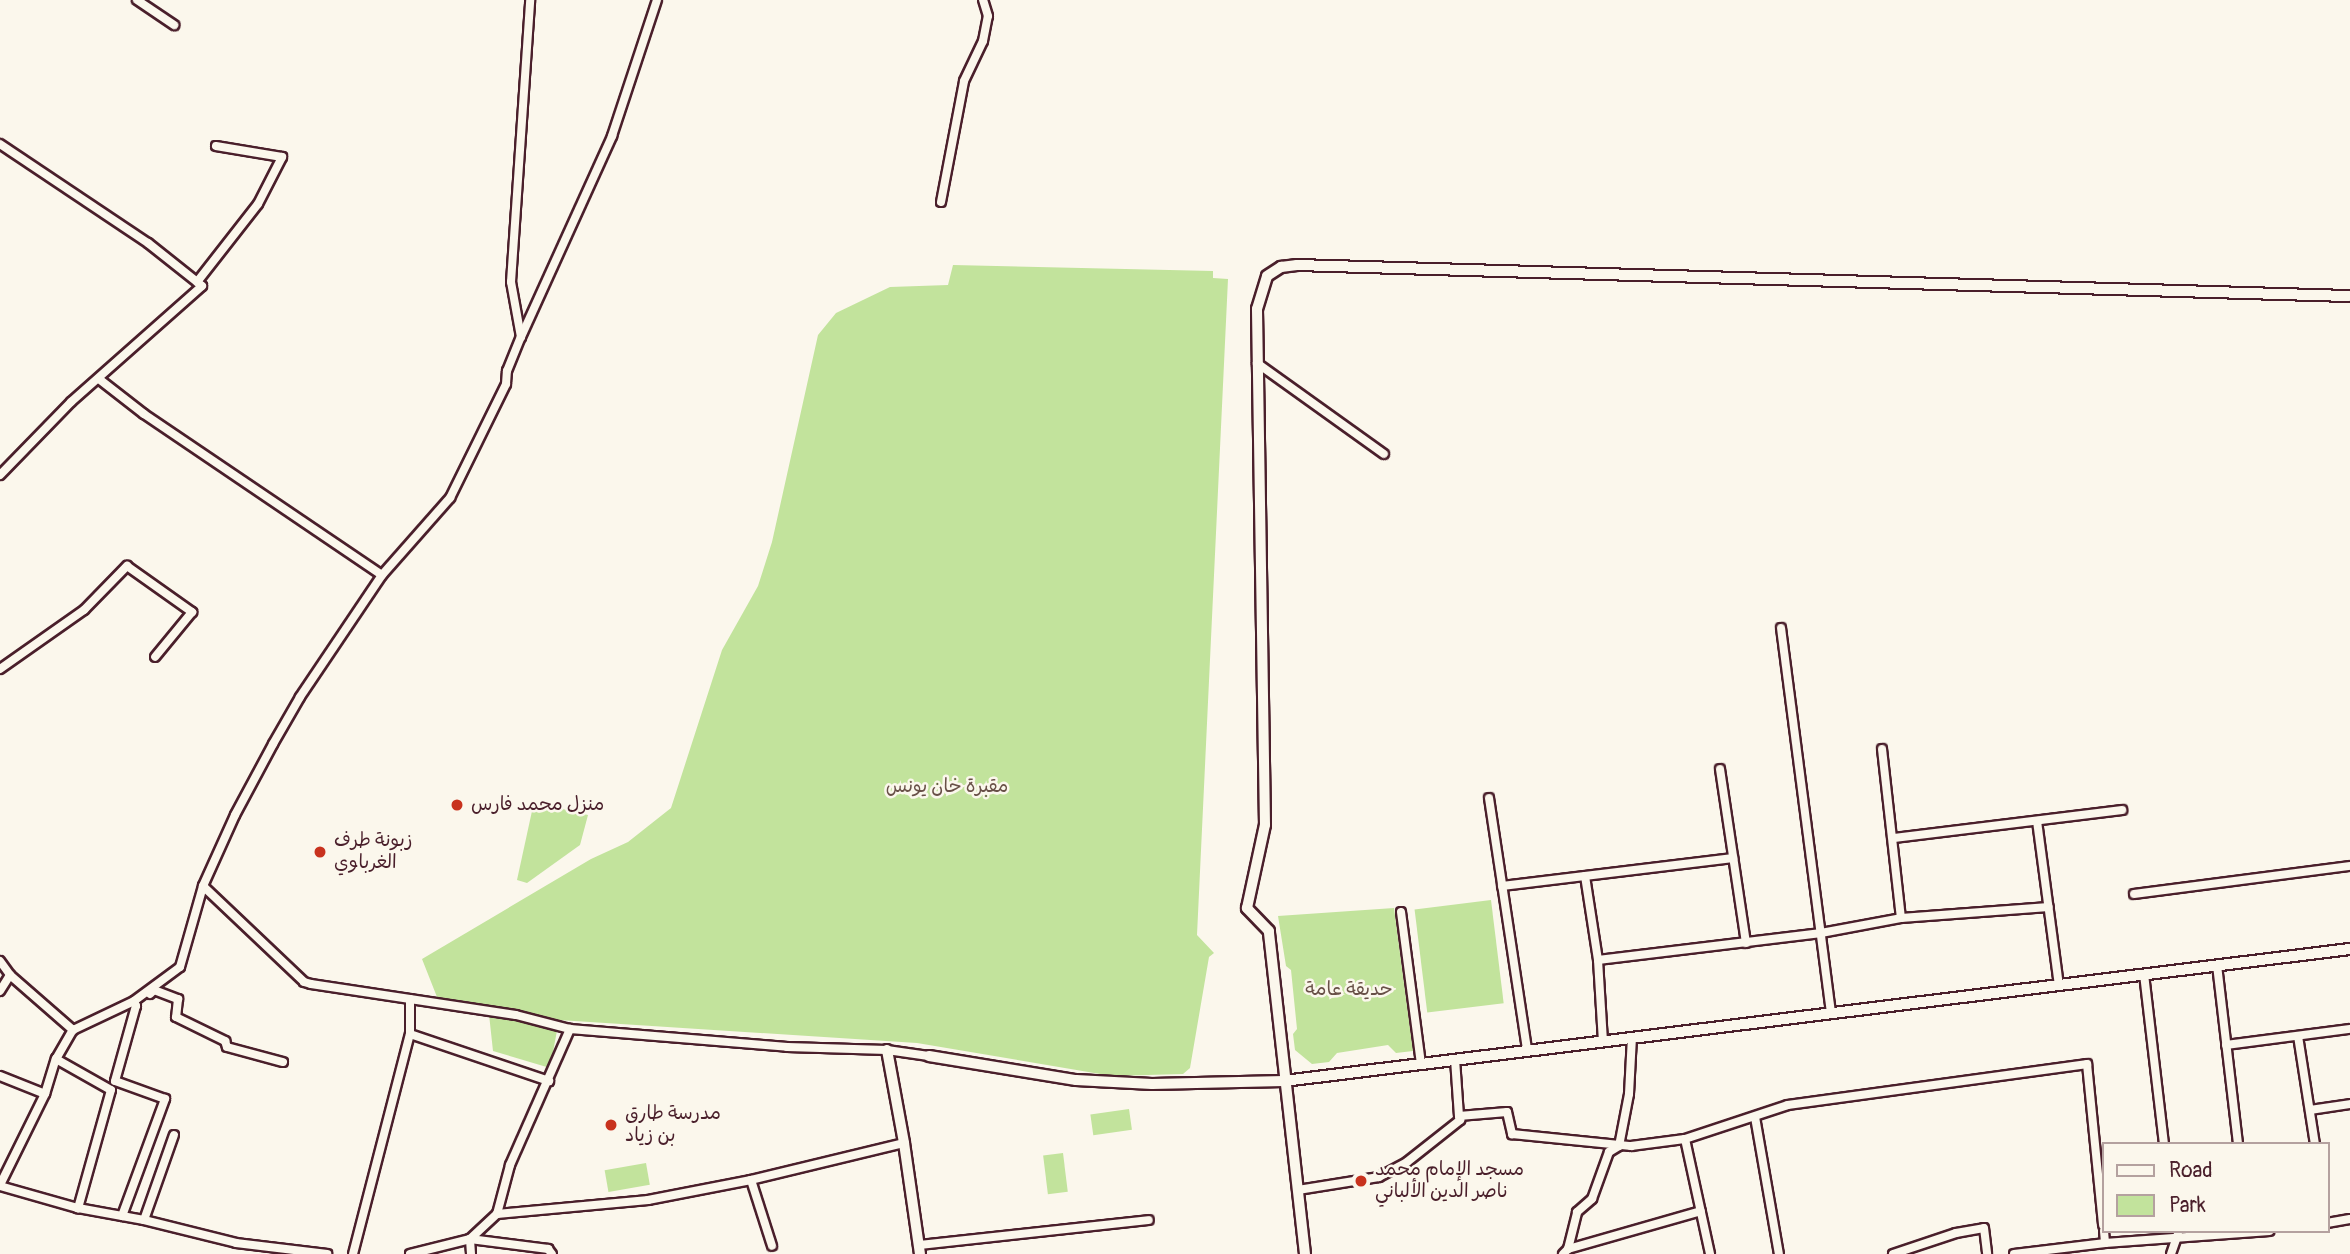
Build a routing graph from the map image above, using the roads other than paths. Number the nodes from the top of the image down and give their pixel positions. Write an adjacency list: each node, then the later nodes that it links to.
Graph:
1 (138, 0): 5 (street)
2 (530, 0): 11 (street)
3 (657, 0): 11 (street)
4 (983, 0): 8 (street)
5 (174, 26)
6 (0, 144): 9 (street)
7 (216, 146): 9 (street)
8 (941, 202)
9 (197, 282): 13 (street)
10 (2350, 296): 12 (street)
11 (521, 337): 16 (street)
12 (1257, 363): 14 (street); 66 (street)
13 (99, 379): 15 (street); 16 (street)
14 (1384, 454)
15 (0, 475)
16 (382, 575): 30 (street)
17 (1780, 628): 36 (street)
18 (155, 657): 19 (street)
19 (0, 669)
20 (1882, 749): 25 (street)
21 (1720, 769): 26 (street)
22 (1489, 798): 31 (street)
23 (2122, 810): 24 (street)
24 (2037, 821): 25 (street); 33 (street)
25 (1894, 838): 35 (street)
26 (1733, 858): 29 (street); 37 (street)
27 (2350, 866): 28 (street); 32 (street)
28 (2350, 872)
29 (1585, 876): 31 (street); 39 (street)
30 (203, 886): 46 (street); 47 (street)
31 (1502, 886): 58 (street)
32 (2134, 894)
33 (2049, 907): 35 (street); 44 (street)
34 (1401, 912): 63 (street)
35 (1901, 918): 36 (street)
36 (1821, 933): 37 (street); 48 (street)
37 (1746, 943): 39 (street)
38 (2350, 949): 41 (street)
39 (1598, 960): 55 (street)
40 (0, 961): 43 (street)
41 (2217, 965): 42 (street); 56 (street)
42 (2144, 974): 44 (street); 74 (street)
43 (10, 975): 45 (street); 50 (street)
44 (2059, 985): 48 (street)
45 (0, 991)
46 (410, 999): 49 (street); 52 (street)
47 (135, 1003): 50 (street); 62 (street); 86 (street)
48 (1831, 1013): 54 (street)
49 (570, 1029): 57 (street); 65 (street)
50 (73, 1030): 60 (street)
51 (2350, 1030): 53 (street)
52 (410, 1034): 65 (street); 101 (street)
53 (2298, 1036): 56 (street); 69 (street)
54 (1632, 1037): 55 (street); 78 (street)
55 (1603, 1041): 58 (street)
56 (2226, 1045): 75 (street)
57 (887, 1050): 59 (street); 77 (street)
58 (1527, 1050): 61 (street)
59 (929, 1056): 66 (street)
60 (56, 1059): 67 (street); 82 (street)
61 (1455, 1059): 63 (street); 70 (street)
62 (283, 1062)
63 (1421, 1063): 66 (street)
64 (0, 1076): 67 (street)
65 (550, 1081): 84 (street)
66 (1284, 1081): 81 (street)
67 (45, 1094): 80 (street)
68 (2350, 1104): 69 (street)
69 (2310, 1110): 76 (street)
70 (1459, 1116): 78 (street); 81 (street)
71 (1755, 1117): 73 (street); 85 (street); 107 (street)
72 (174, 1135): 88 (street)
73 (1685, 1139): 78 (street); 83 (street)
74 (2164, 1142)
75 (2238, 1142)
76 (2315, 1142)
77 (904, 1143): 79 (street); 97 (street)
78 (1619, 1146): 99 (street)
79 (751, 1180): 84 (street); 96 (street)
80 (0, 1185): 82 (street)
81 (1298, 1190): 105 (street)
82 (78, 1208): 86 (street)
83 (1701, 1211): 99 (street); 106 (street)
84 (497, 1214): 94 (street)
85 (2102, 1215)
86 (122, 1216): 88 (street)
87 (2350, 1219): 90 (street)
88 (144, 1220): 98 (street)
89 (1149, 1220): 97 (street)
90 (2329, 1223)
91 (2104, 1233): 95 (street)
92 (2249, 1233): 93 (street)
93 (2178, 1234): 95 (street); 111 (street)
94 (470, 1239): 102 (street); 103 (street); 104 (street)
95 (2105, 1243): 110 (street)
96 (772, 1246)
97 (920, 1249)
98 (285, 1252): 100 (street)
99 (1566, 1252)
100 (327, 1254)
101 (353, 1254)
102 (410, 1254)
103 (471, 1254)
104 (552, 1254)
105 (1305, 1254)
106 (1710, 1254)
107 (1779, 1254)
108 (1893, 1254): 109 (street)
109 (1987, 1254)
110 (2014, 1254)
111 (2171, 1254)

